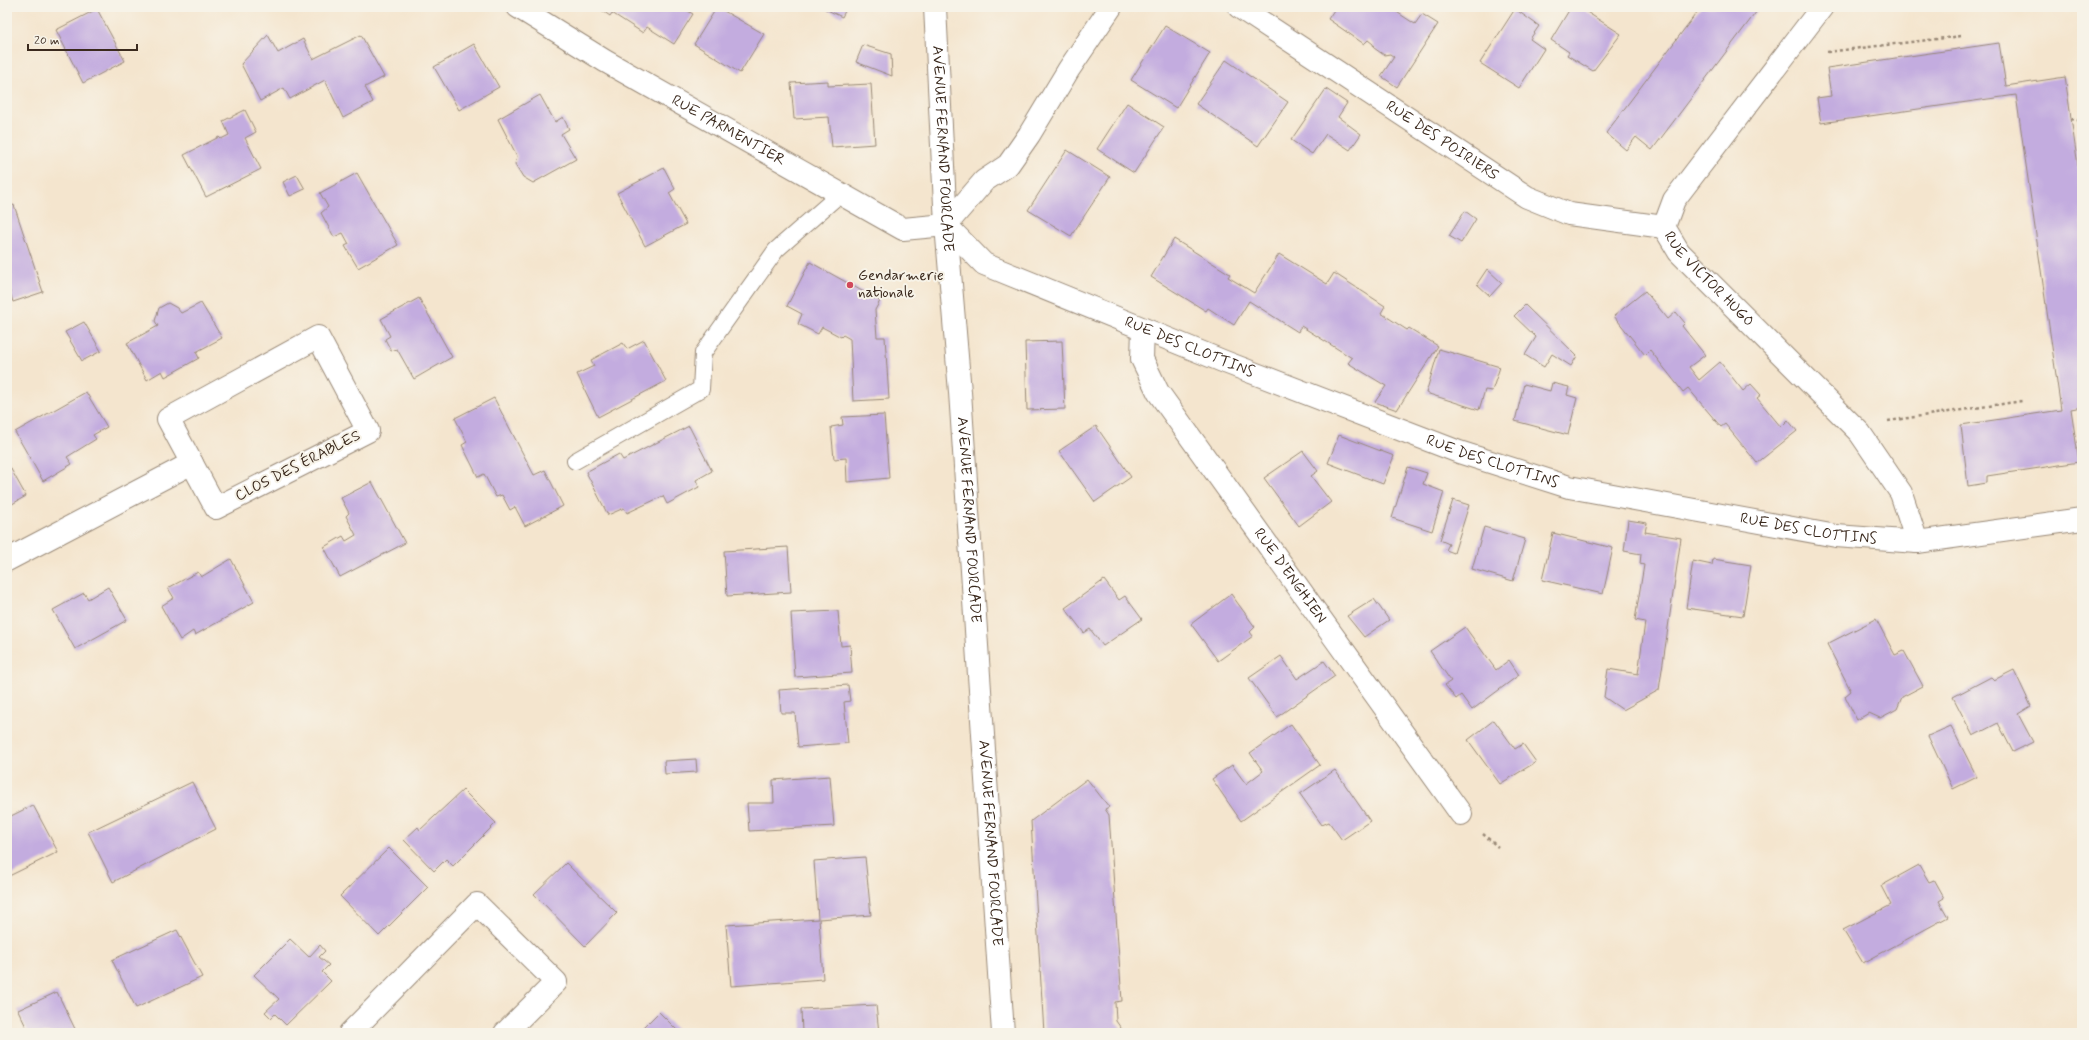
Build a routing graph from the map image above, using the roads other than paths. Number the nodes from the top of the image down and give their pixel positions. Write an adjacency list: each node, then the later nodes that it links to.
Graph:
1 (518, 7): 6 (street, RUE PARMENTIER)
2 (935, 7): 7 (street, AVENUE FERNAND FOURCADE)
3 (1111, 7): 7 (street)
4 (1239, 7): 8 (street, RUE DES POIRIERS)
5 (1822, 7): 8 (street, RUE VICTOR HUGO)
6 (840, 194): 7 (street, RUE PARMENTIER); 10 (lane)
7 (946, 225): 9 (street, RUE DES CLOTTINS); 18 (street, AVENUE FERNAND FOURCADE)
8 (1664, 227): 13 (street, RUE VICTOR HUGO)
9 (1143, 329): 13 (street, RUE DES CLOTTINS); 15 (street, RUE D'ENGHIEN)
10 (575, 462)
11 (192, 463): 11 (street, CLOS DES ÉRABLES); 14 (street)
12 (2082, 519): 13 (street, RUE DES CLOTTINS)
13 (1917, 542)
14 (7, 560)
15 (1461, 814)
16 (350, 1033): 17 (street)
17 (505, 1033)
18 (1002, 1033)

